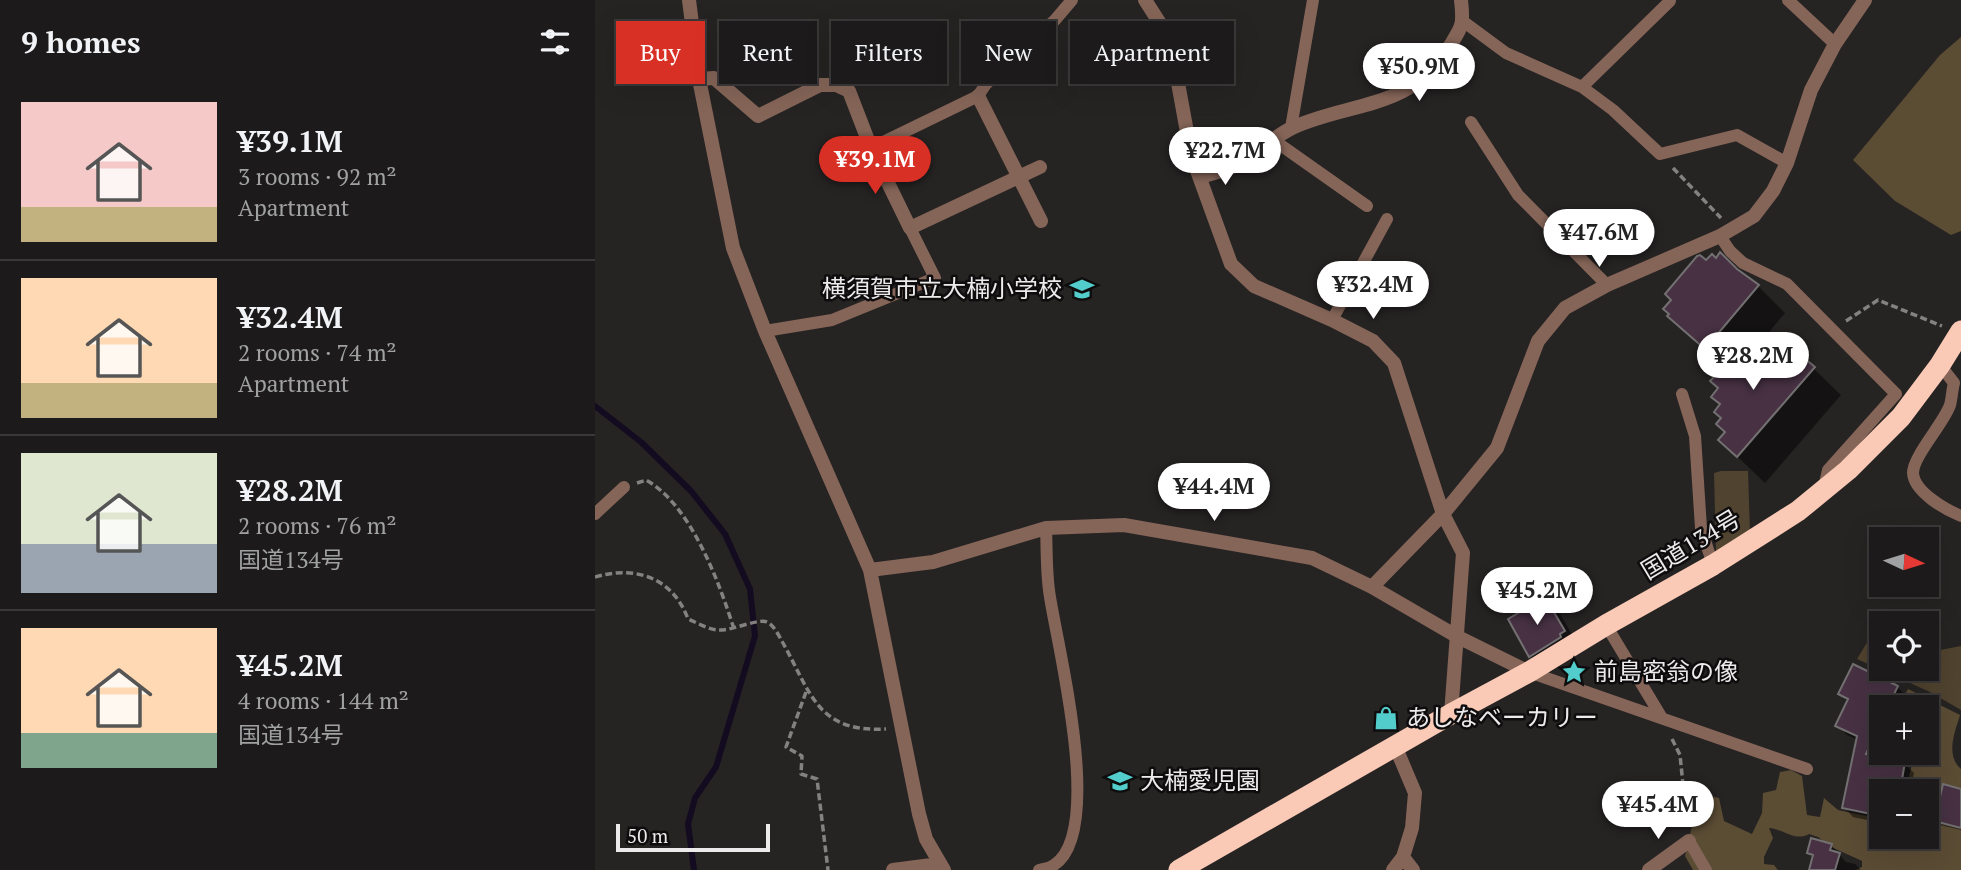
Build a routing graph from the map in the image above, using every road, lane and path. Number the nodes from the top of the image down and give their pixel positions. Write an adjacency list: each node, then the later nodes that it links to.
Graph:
1 (689, 0): 9 (street)
2 (1072, 0): 15 (lane)
3 (1145, 0): 24 (street)
4 (1313, 0): 17 (lane)
5 (1461, 0): 10 (street)
6 (1788, 0): 11 (lane)
7 (1865, 0): 11 (street)
8 (1670, 1): 14 (lane)
9 (692, 21)
10 (1464, 22): 14 (lane); 17 (street)
11 (1835, 44): 21 (street)
12 (705, 79): 19 (street)
13 (700, 84): 33 (street)
14 (1582, 87): 20 (lane)
15 (978, 96): 19 (lane); 23 (street)
16 (1471, 122): 30 (lane)
17 (1291, 128): 18 (street)
18 (1272, 139): 24 (street); 25 (lane)
19 (871, 148): 28 (street)
20 (1660, 154): 21 (lane); 29 (path)
21 (1787, 163): 29 (street)
22 (1040, 167): 23 (street)
23 (1019, 177): 27 (street); 28 (street)
24 (1200, 177): 31 (street)
25 (1367, 206)
26 (1387, 219): 31 (lane)
27 (1041, 221)
28 (910, 228): 33 (lane)
29 (1726, 232): 30 (street); 32 (lane)
30 (1607, 285): 39 (street)
31 (1332, 320): 39 (street)
32 (1833, 330): 34 (path); 38 (lane)
33 (765, 331): 44 (street)
34 (1960, 332): 35 (highway, 国道134号)
35 (1940, 365): 38 (highway, 国道134号); 41 (lane)
36 (1682, 394): 43 (lane)
37 (625, 487): 40 (lane); 48 (path)
38 (1824, 489): 43 (highway, 国道134号)
39 (1443, 513): 46 (street); 49 (street)
40 (595, 514)
41 (1961, 516)
42 (1046, 528): 44 (street); 46 (street); 62 (lane)
43 (1713, 565): 47 (highway, 国道134号)
44 (870, 570): 54 (street)
45 (595, 577): 48 (path)
46 (1371, 587): 49 (street)
47 (1606, 625): 50 (highway, 国道134号); 53 (lane)
48 (734, 629): 51 (path)
49 (1458, 636): 50 (street); 52 (street)
50 (1529, 672): 52 (highway, 国道134号); 53 (lane)
51 (806, 692): 54 (path); 60 (path)
52 (1451, 714): 55 (highway, 国道134号)
53 (1662, 718): 56 (lane); 57 (path)
54 (902, 728): 59 (street)
55 (1396, 748): 58 (street); 63 (highway, 国道134号)
56 (1807, 768)
57 (1689, 841): 66 (street); 67 (lane)
58 (1403, 857): 64 (street); 65 (street)
59 (941, 867): 61 (street)
60 (828, 870)
61 (893, 870)
62 (1039, 870)
63 (1179, 870)
64 (1393, 870)
65 (1413, 870)
66 (1649, 870)
67 (1706, 870)

